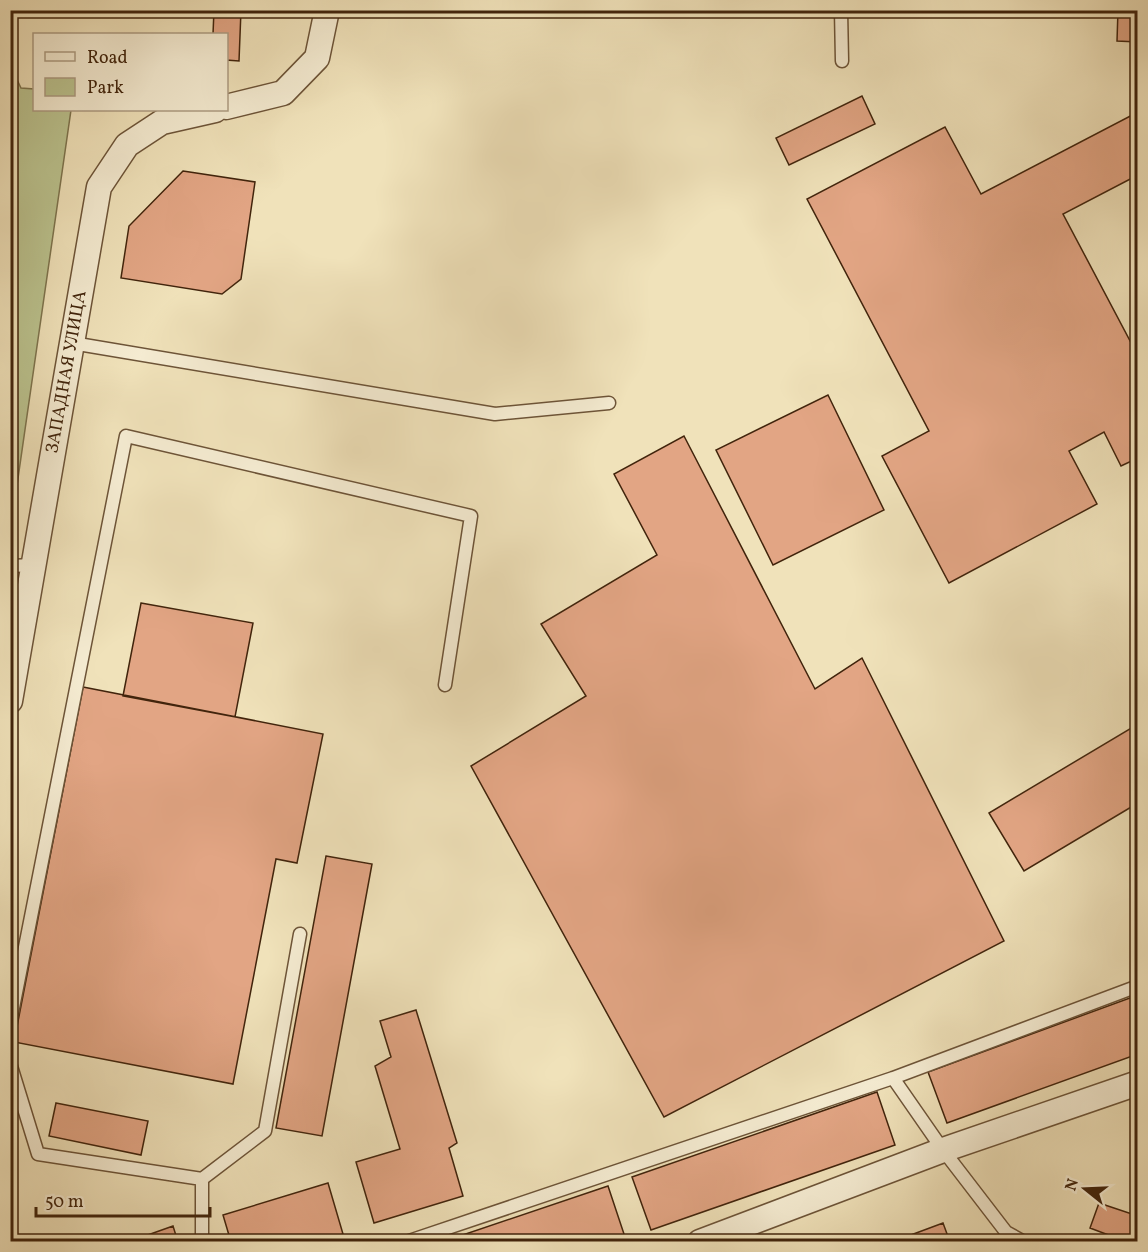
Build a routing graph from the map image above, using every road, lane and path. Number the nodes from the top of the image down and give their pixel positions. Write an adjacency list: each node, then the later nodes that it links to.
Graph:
1 (327, 10): 4 (street)
2 (841, 10): 3 (lane)
3 (842, 61)
4 (228, 107)
5 (211, 111): 6 (street, ЗАПАДНАЯ УЛИЦА)
6 (72, 343): 7 (lane); 8 (street, ЗАПАДНАЯ УЛИЦА)
7 (609, 403)
8 (22, 565): 10 (street, ЗАПАДНАЯ УЛИЦА)
9 (445, 685): 13 (lane)
10 (10, 701)
11 (300, 934): 18 (lane)
12 (1137, 986): 15 (lane)
13 (10, 1023)
14 (10, 1063): 18 (lane)
15 (893, 1078): 17 (lane); 20 (lane)
16 (1137, 1083): 17 (street)
17 (943, 1150): 21 (street); 22 (lane)
18 (202, 1179): 19 (lane)
19 (202, 1242)
20 (406, 1242)
21 (700, 1242)
22 (1024, 1242)

